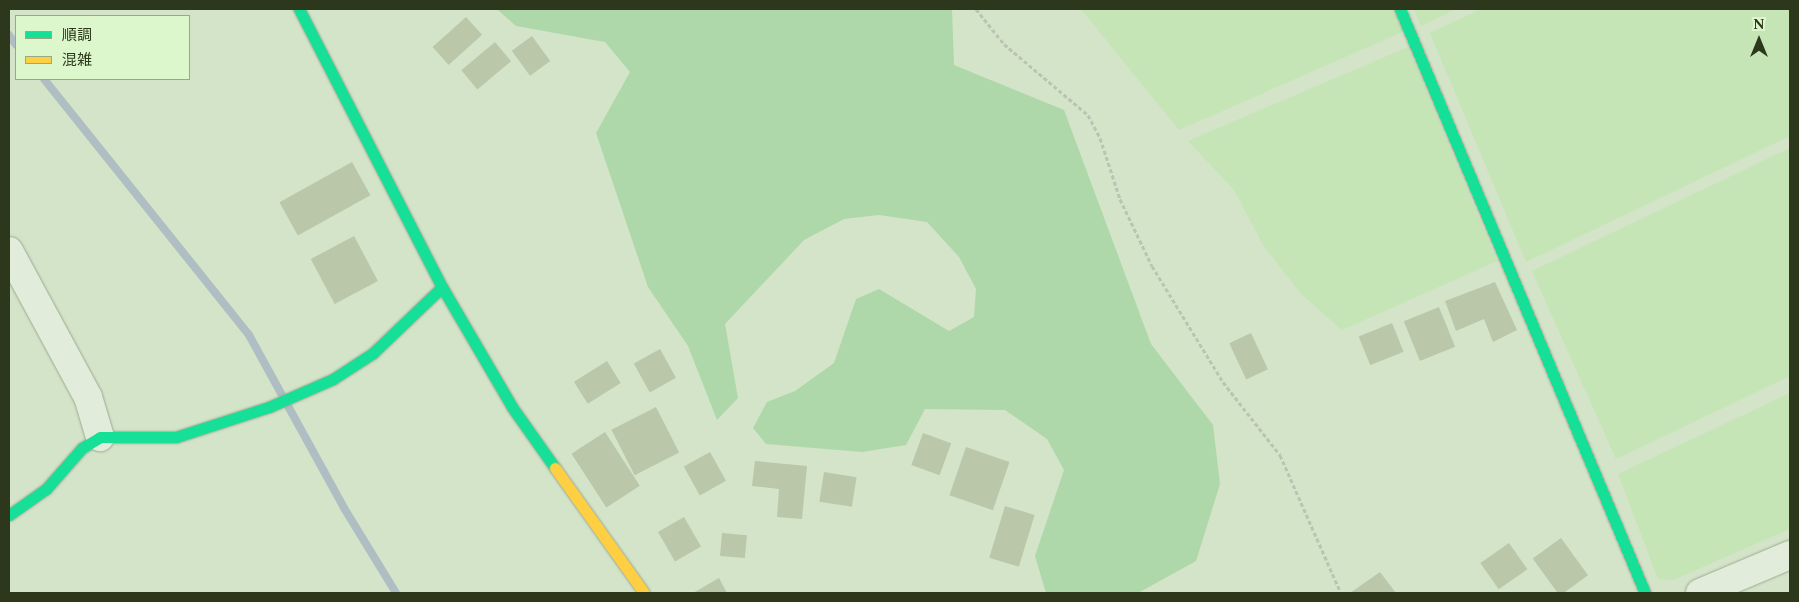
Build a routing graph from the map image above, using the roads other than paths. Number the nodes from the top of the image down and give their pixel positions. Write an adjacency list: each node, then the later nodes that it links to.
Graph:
1 (299, 9): 4 (street)
2 (1400, 9): 9 (street)
3 (9, 251): 5 (street)
4 (442, 287): 5 (street); 8 (street)
5 (100, 437): 6 (street)
6 (9, 515)
7 (1790, 554): 10 (street)
8 (644, 593)
9 (1645, 593)
10 (1700, 593)

